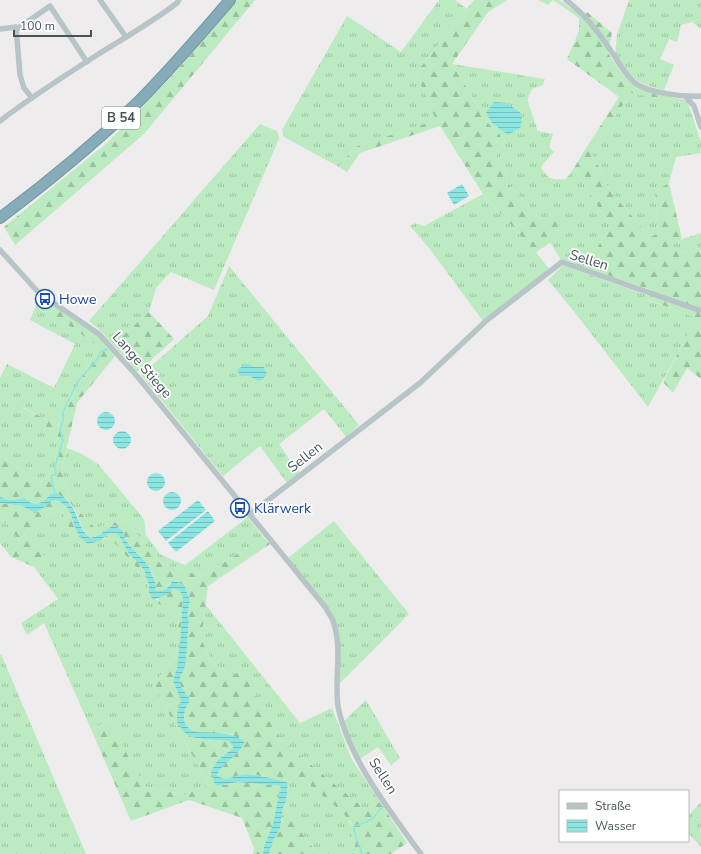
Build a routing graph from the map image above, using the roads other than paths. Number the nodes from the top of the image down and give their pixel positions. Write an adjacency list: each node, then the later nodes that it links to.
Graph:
1 (100, 0): 7 (street)
2 (230, 0): 14 (highway, B 54)
3 (566, 0): 9 (street)
4 (177, 1): 7 (street)
5 (0, 29): 6 (street)
6 (17, 29): 8 (street); 11 (street)
7 (126, 37): 8 (street)
8 (87, 62): 11 (street)
9 (685, 96): 10 (street); 13 (street)
10 (701, 96)
11 (32, 98): 12 (street)
12 (0, 121)
13 (701, 127)
14 (0, 218)
15 (0, 250): 17 (street, Lange Stiege)
16 (701, 310): 17 (street, Sellen)
17 (250, 514): 18 (street, Sellen)
18 (421, 854)

